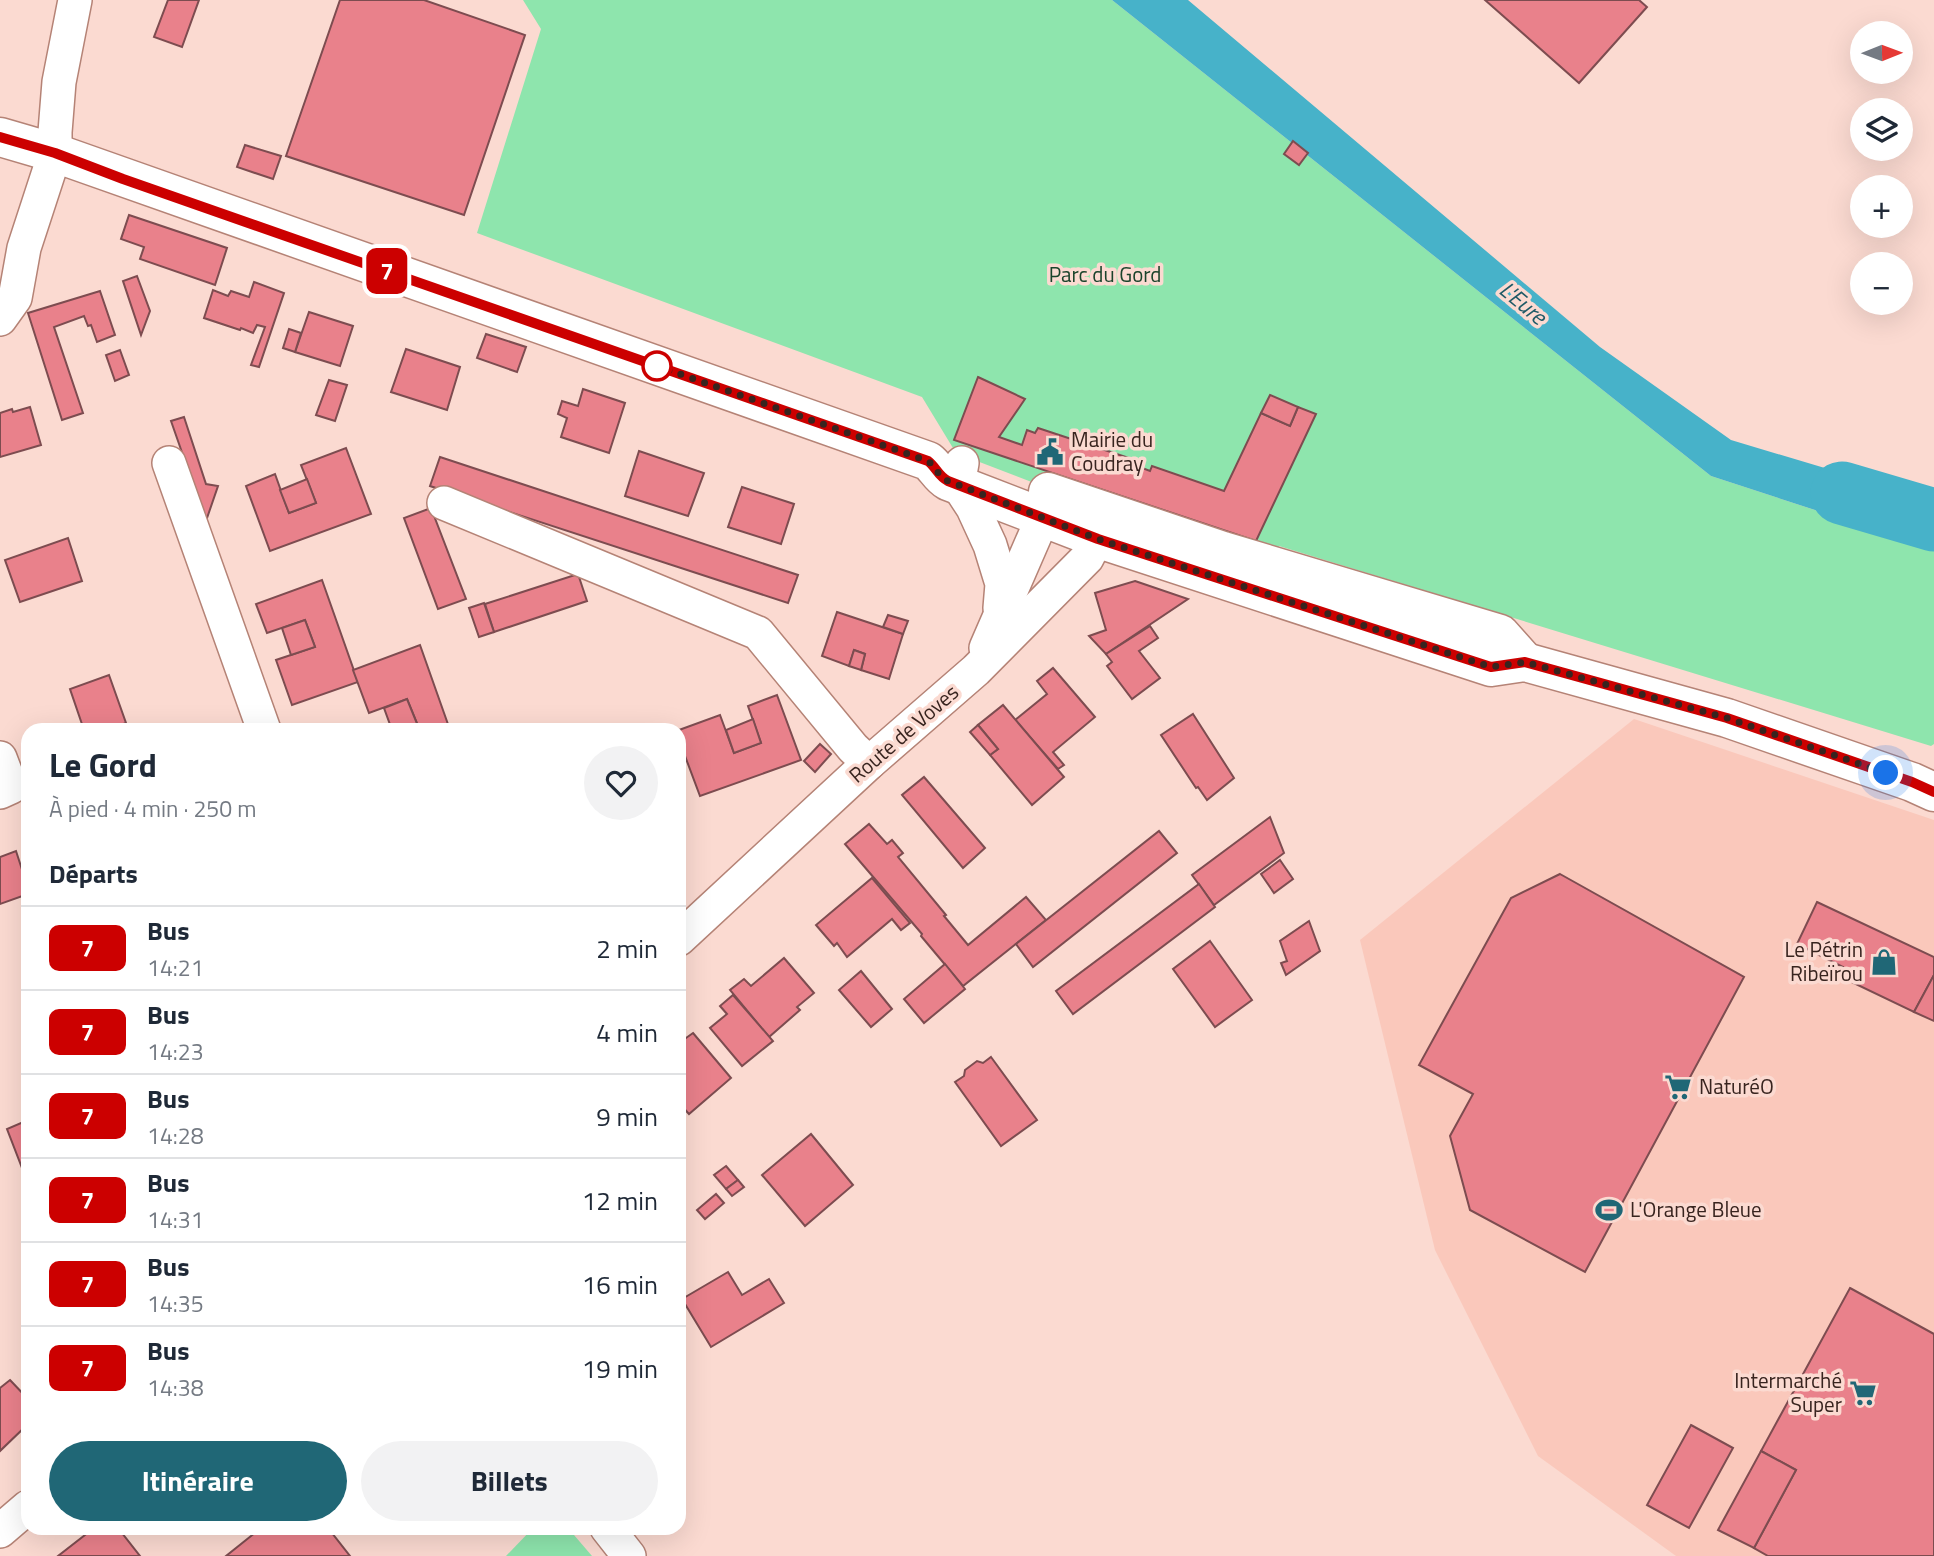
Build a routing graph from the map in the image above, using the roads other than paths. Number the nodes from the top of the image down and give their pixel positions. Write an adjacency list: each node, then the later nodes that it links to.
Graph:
1 (75, 0): 3 (street)
2 (0, 137): 3 (main road)
3 (55, 153): 4 (street); 6 (main road)
4 (0, 319)
5 (169, 463): 11 (street)
6 (951, 471): 8 (main road); 9 (street)
7 (444, 503): 13 (street)
8 (1076, 513): 9 (street); 10 (street, Route de Voves); 15 (main road)
9 (999, 621): 10 (street)
10 (976, 670): 13 (street, Route de Voves)
11 (262, 723)
12 (0, 758): 14 (street)
13 (869, 763): 16 (street, Route de Voves)
14 (0, 792)
15 (1934, 792)
16 (686, 933)
17 (21, 1513): 18 (street)
18 (0, 1531)
19 (612, 1535): 20 (street)
20 (629, 1556)

